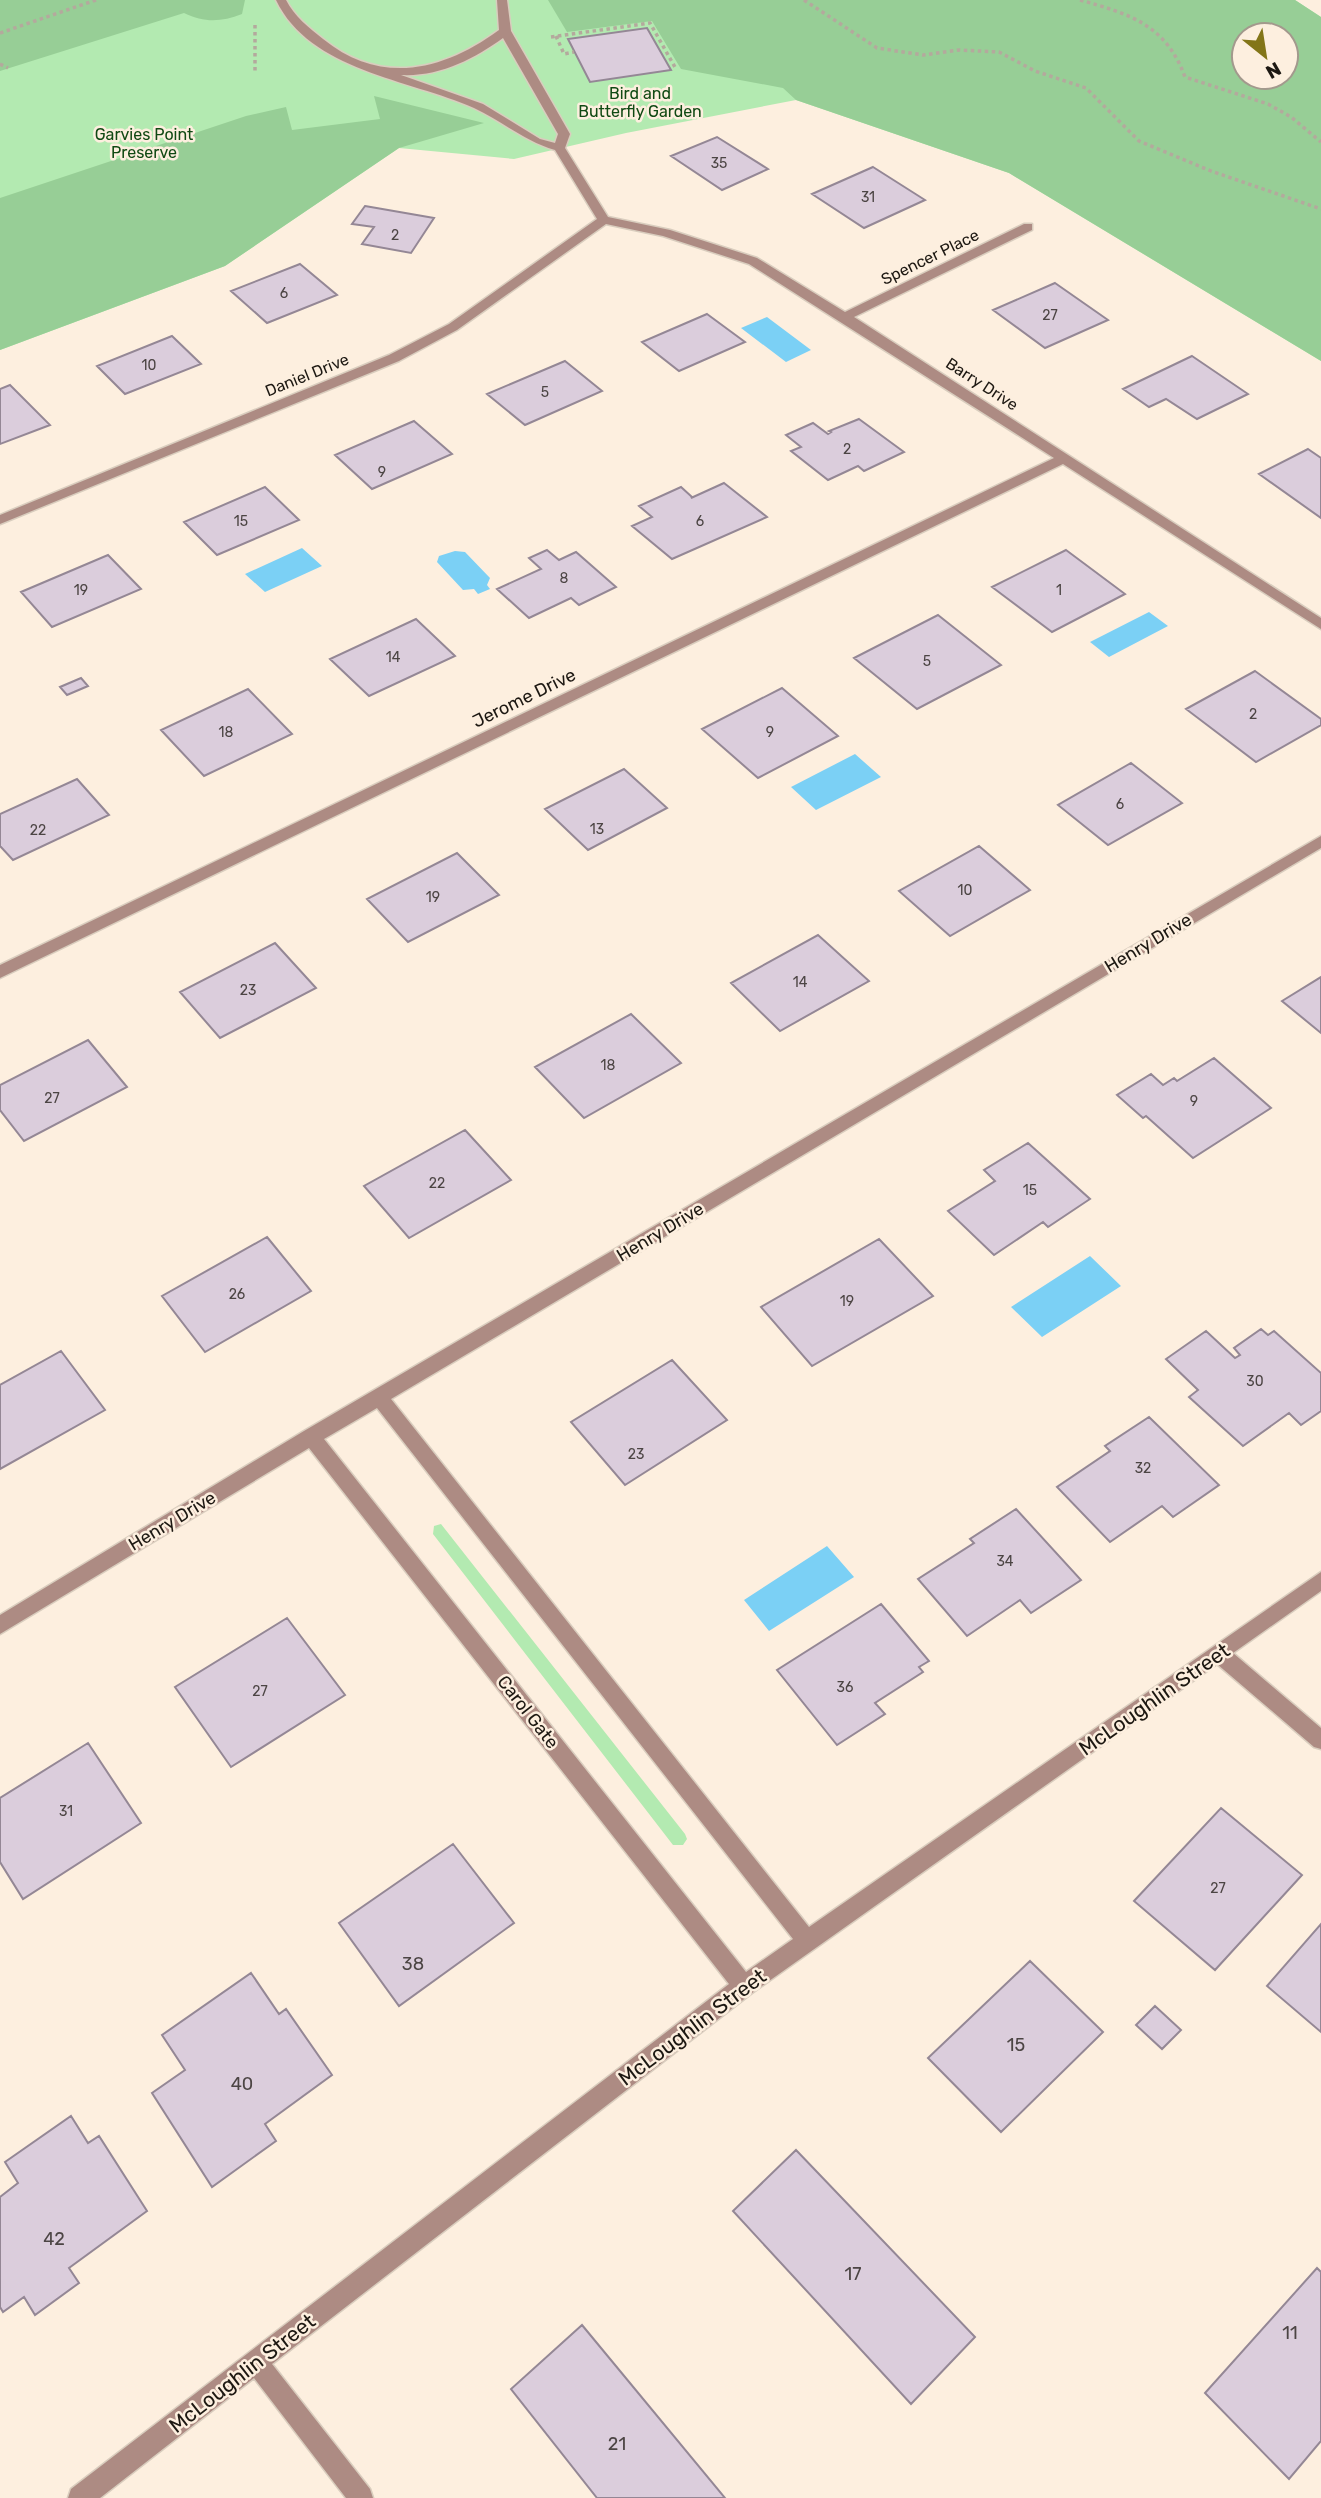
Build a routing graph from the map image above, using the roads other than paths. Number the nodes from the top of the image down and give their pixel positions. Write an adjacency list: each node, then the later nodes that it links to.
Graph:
1 (281, 0): 4 (street)
2 (502, 0): 3 (street)
3 (505, 31): 4 (street); 5 (street)
4 (380, 71): 5 (street)
5 (559, 148): 6 (street)
6 (604, 220): 8 (street, Barry Drive); 10 (street, Daniel Drive)
7 (1028, 227): 8 (street, Spencer Place)
8 (845, 317): 9 (street, Barry Drive)
9 (1064, 458): 11 (street, Barry Drive); 13 (street, Jerome Drive)
10 (0, 520)
11 (1321, 624)
12 (1321, 841): 14 (street, Henry Drive)
13 (0, 972)
14 (379, 1397): 15 (street, Henry Drive); 20 (street)
15 (311, 1437): 17 (street, Henry Drive); 21 (street, Carol Gate)
16 (1321, 1580): 18 (street, McLoughlin Street)
17 (0, 1625)
18 (1219, 1654): 19 (street); 20 (street, McLoughlin Street)
19 (1321, 1740)
20 (807, 1941): 21 (street, McLoughlin Street)
21 (744, 1986): 22 (street, McLoughlin Street)
22 (256, 2362): 23 (street, McLoughlin Street); 24 (street)
23 (80, 2498)
24 (361, 2498)

